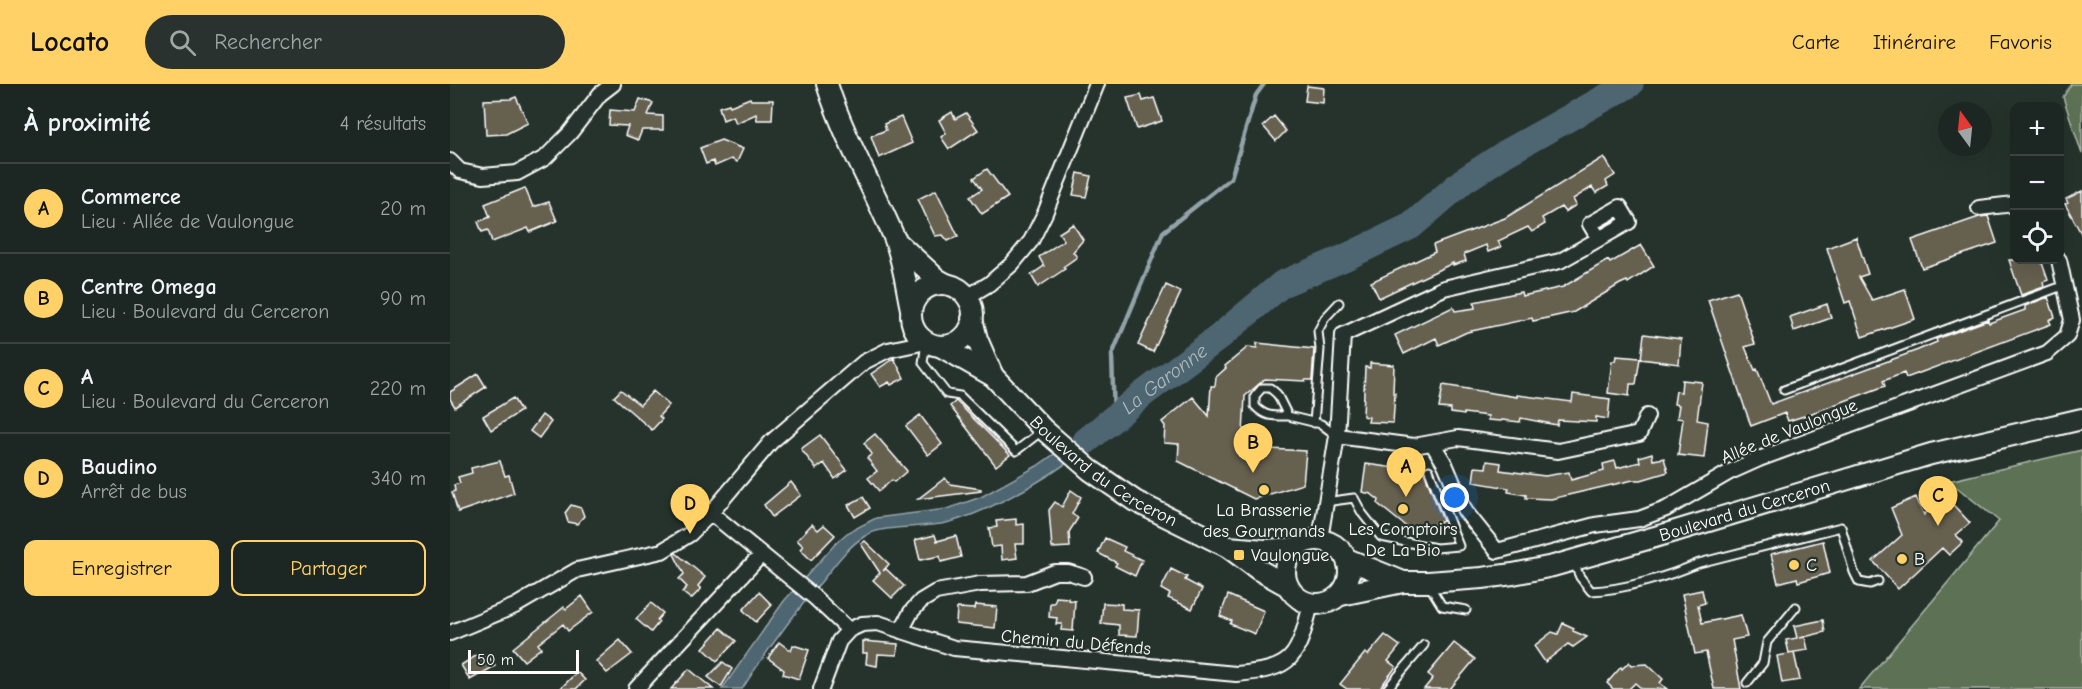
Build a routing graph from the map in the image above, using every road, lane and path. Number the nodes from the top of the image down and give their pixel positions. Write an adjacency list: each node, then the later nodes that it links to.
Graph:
1 (613, 84): 4 (street)
2 (826, 84): 7 (main road)
3 (1097, 84): 12 (street)
4 (450, 161)
5 (2010, 204): 6 (street)
6 (1979, 208)
7 (894, 239): 10 (main road); 14 (main road)
8 (1599, 239): 24 (street)
9 (2060, 264): 11 (street, Allée de Vaulongue)
10 (946, 284): 12 (main road); 14 (main road)
11 (2065, 285): 18 (lane); 25 (street, Allée de Vaulongue)
12 (967, 297): 15 (main road)
13 (1340, 303): 22 (lane)
14 (911, 309): 16 (main road)
15 (972, 319): 16 (main road); 17 (main road, Boulevard du Cerceron)
16 (933, 344): 17 (main road, Boulevard du Cerceron); 23 (lane); 28 (street)
17 (993, 376): 23 (main road, Boulevard du Cerceron)
18 (1785, 390)
19 (1288, 416): 19 (lane); 22 (lane)
20 (1647, 416): 25 (street)
21 (2082, 419): 34 (main road, Boulevard du Cerceron)
22 (1314, 423): 24 (lane)
23 (1049, 434): 30 (main road, Boulevard du Cerceron)
24 (1337, 436): 25 (street); 27 (street)
25 (1432, 443)
26 (1429, 470): 27 (lane)
27 (1325, 502): 29 (street)
28 (711, 513): 32 (street); 46 (street)
29 (1320, 539): 31 (main road); 33 (main road)
30 (1228, 547): 31 (main road, Boulevard du Cerceron); 39 (main road, Boulevard du Cerceron)
31 (1295, 548): 39 (main road)
32 (761, 555): 44 (street); 49 (street)
33 (1347, 559): 37 (main road, Boulevard du Cerceron); 40 (main road)
34 (1573, 560): 36 (lane); 38 (main road, Boulevard du Cerceron)
35 (1084, 577): 45 (street)
36 (1878, 581)
37 (1403, 582): 38 (main road, Boulevard du Cerceron); 40 (main road, Boulevard du Cerceron)
38 (1428, 582): 43 (lane)
39 (1288, 586): 41 (main road)
40 (1341, 595): 41 (main road)
41 (1311, 604): 45 (street, Chemin du Défends)
42 (1796, 607): 48 (lane)
43 (1466, 610)
44 (849, 630): 45 (street, Chemin du Défends); 50 (street)
45 (901, 631)
46 (450, 633)
47 (1424, 645): 51 (lane)
48 (1747, 683)
49 (636, 689)
50 (820, 689)
51 (1387, 689)

